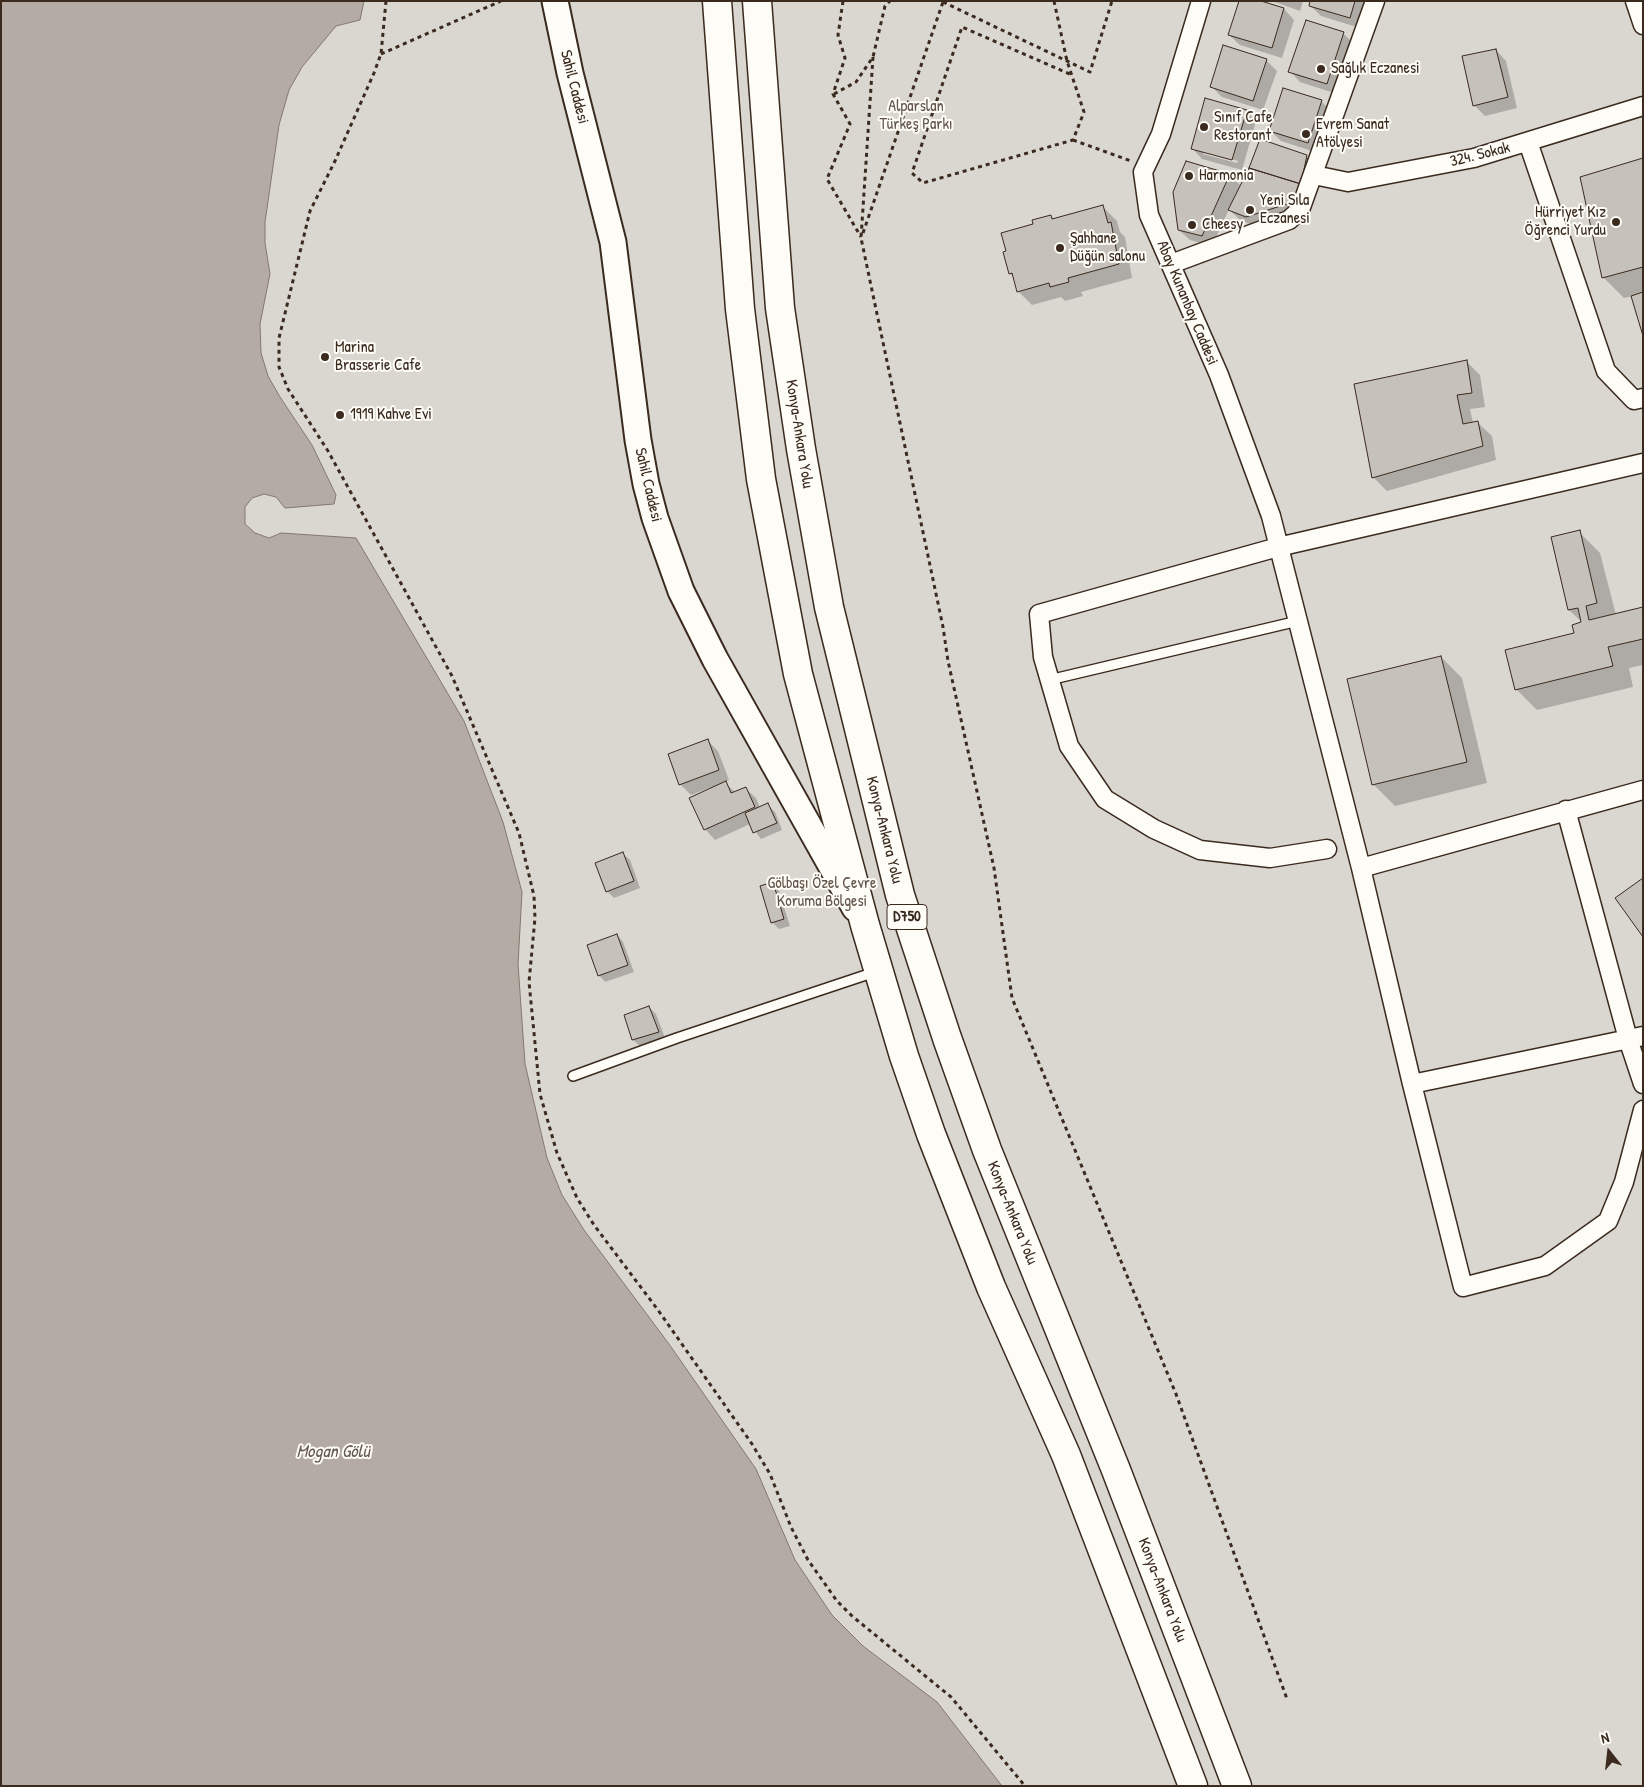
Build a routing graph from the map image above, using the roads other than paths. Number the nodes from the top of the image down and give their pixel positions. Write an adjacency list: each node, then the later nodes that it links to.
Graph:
1 (555, 1): 21 (street, Sahil Caddesi)
2 (717, 1): 21 (highway, D750)
3 (757, 1): 29 (highway, Konya-Ankara Yolu / D750)
4 (1201, 1): 11 (street, Abay Kunanbay Caddesi)
5 (1375, 1): 10 (street)
6 (1636, 1): 7 (street)
7 (1643, 25)
8 (1643, 106): 9 (street, 324. Sokak)
9 (1528, 142): 10 (street, 324. Sokak); 12 (street)
10 (1314, 175): 11 (street)
11 (1171, 264): 14 (street, Abay Kunanbay Caddesi)
12 (1643, 398)
13 (1643, 463): 14 (street)
14 (1278, 547): 15 (street, Abay Kunanbay Caddesi); 16 (street)
15 (1298, 621): 16 (lane); 20 (street, Abay Kunanbay Caddesi)
16 (1050, 680): 19 (street)
17 (1643, 790): 18 (street)
18 (1566, 810): 20 (street); 23 (street)
19 (1327, 849)
20 (1361, 868): 25 (street, Abay Kunanbay Caddesi)
21 (865, 925): 22 (highway, D750)
22 (878, 971): 24 (lane); 28 (highway, D750)
23 (1635, 1037): 25 (street); 26 (street)
24 (572, 1076)
25 (1412, 1084): 27 (street, Abay Kunanbay Caddesi)
26 (1643, 1084)
27 (1643, 1110)
28 (1193, 1786)
29 (1237, 1786)

